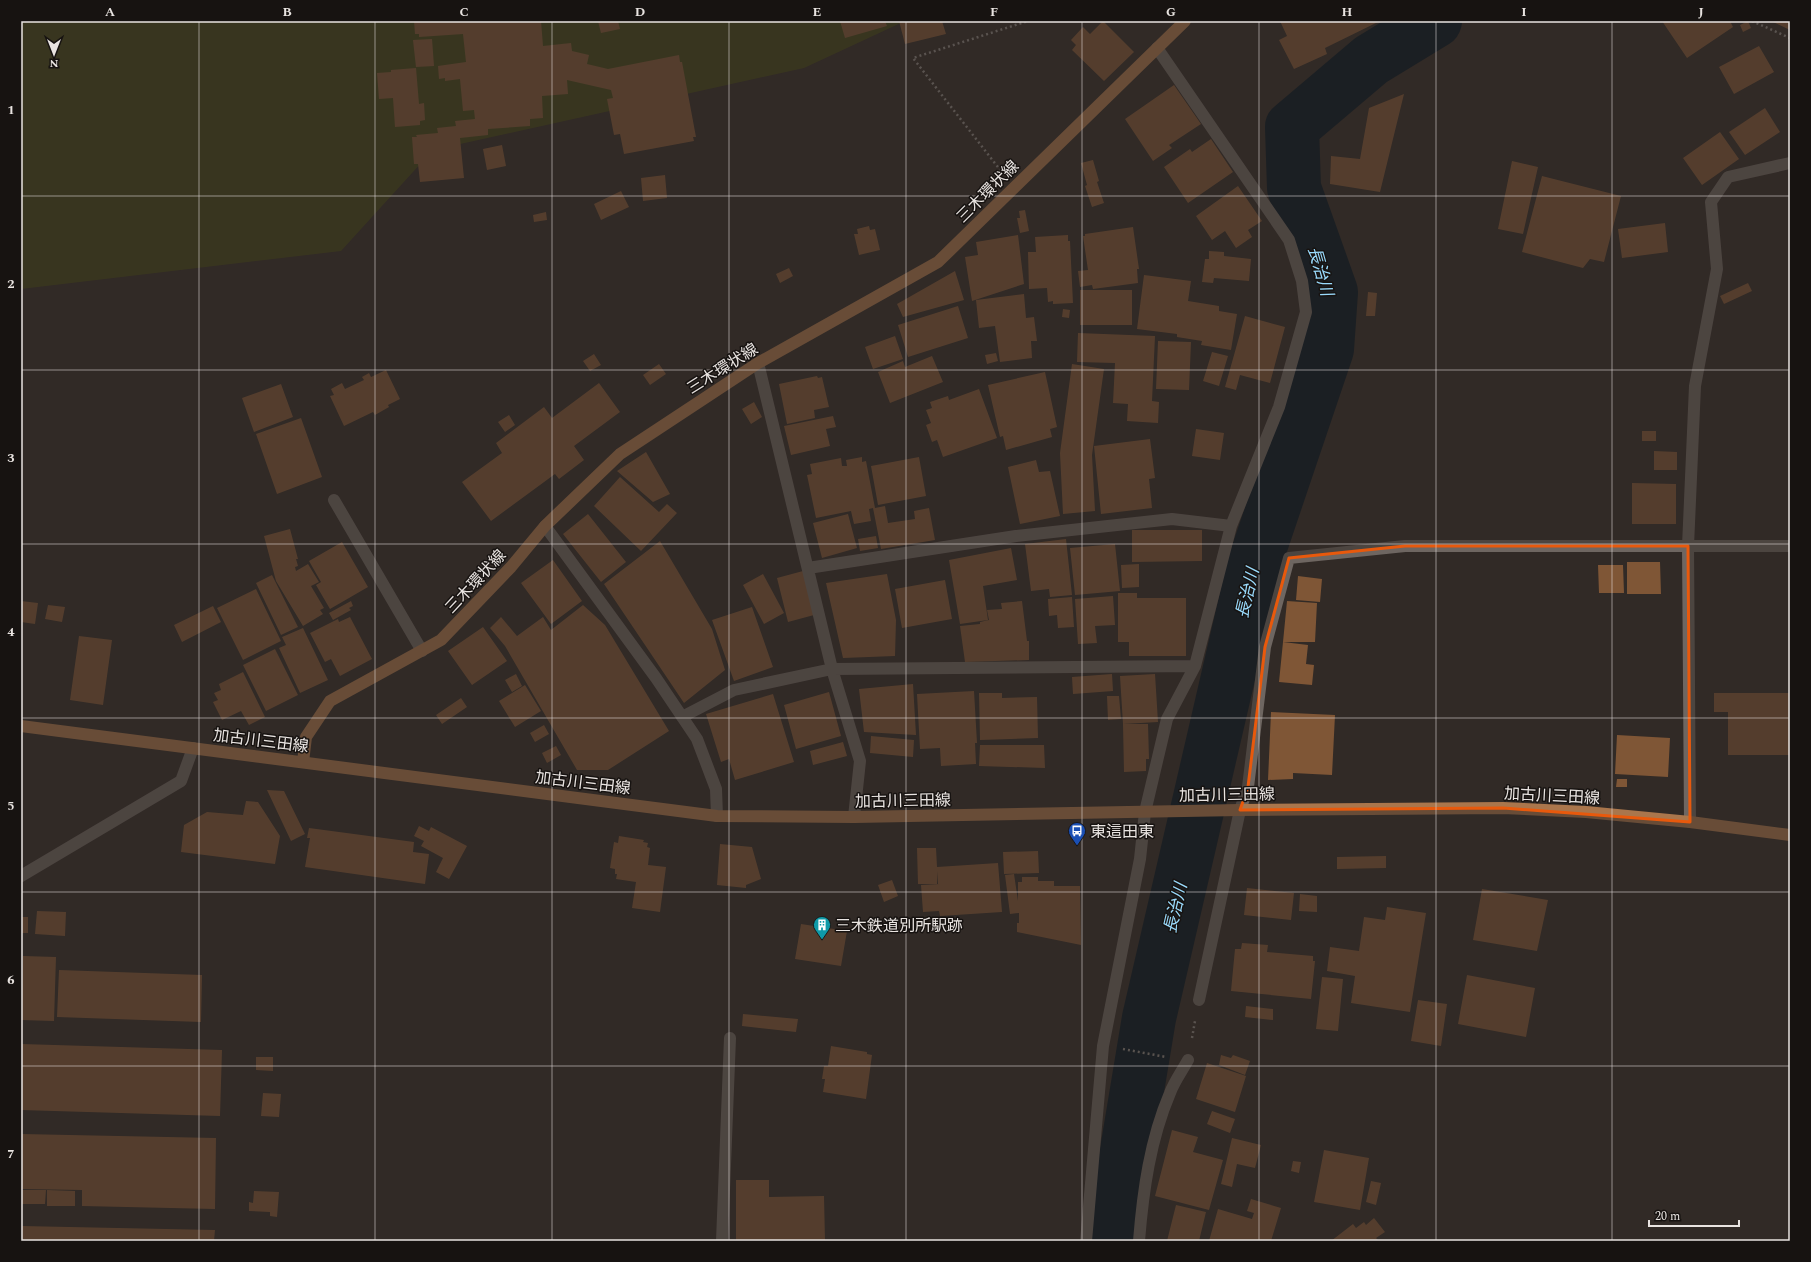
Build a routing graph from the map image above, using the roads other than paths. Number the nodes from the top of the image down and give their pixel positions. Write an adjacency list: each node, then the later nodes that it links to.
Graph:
1 (1185, 21): 2 (main road, 三木環状線)
2 (1157, 48): 4 (main road, 三木環状線); 7 (street)
3 (1790, 163): 8 (street)
4 (758, 363): 6 (main road, 三木環状線); 10 (street)
5 (334, 500): 11 (street)
6 (545, 526): 11 (main road, 三木環状線); 14 (street)
7 (1231, 526): 10 (street); 12 (street)
8 (1688, 546): 9 (street); 18 (street); 22 (street)
9 (1790, 546)
10 (808, 568): 13 (street)
11 (422, 651): 17 (main road, 三木環状線)
12 (1195, 666): 13 (street); 19 (street)
13 (832, 669): 14 (street); 21 (street)
14 (682, 717): 20 (street)
15 (21, 726): 16 (main road, 加古川三田線)
16 (193, 748): 17 (main road, 加古川三田線); 24 (street)
17 (303, 762): 20 (main road, 加古川三田線)
18 (1240, 810): 19 (main road, 加古川三田線); 22 (main road, 加古川三田線); 25 (street)
19 (1145, 812): 21 (main road, 加古川三田線); 29 (street)
20 (717, 816): 21 (main road, 加古川三田線)
21 (854, 817)
22 (1690, 822): 23 (main road, 加古川三田線)
23 (1790, 835)
24 (21, 876)
25 (1199, 1000)
26 (730, 1038): 28 (street)
27 (1188, 1060): 30 (street)
28 (722, 1241)
29 (1086, 1241)
30 (1139, 1241)

